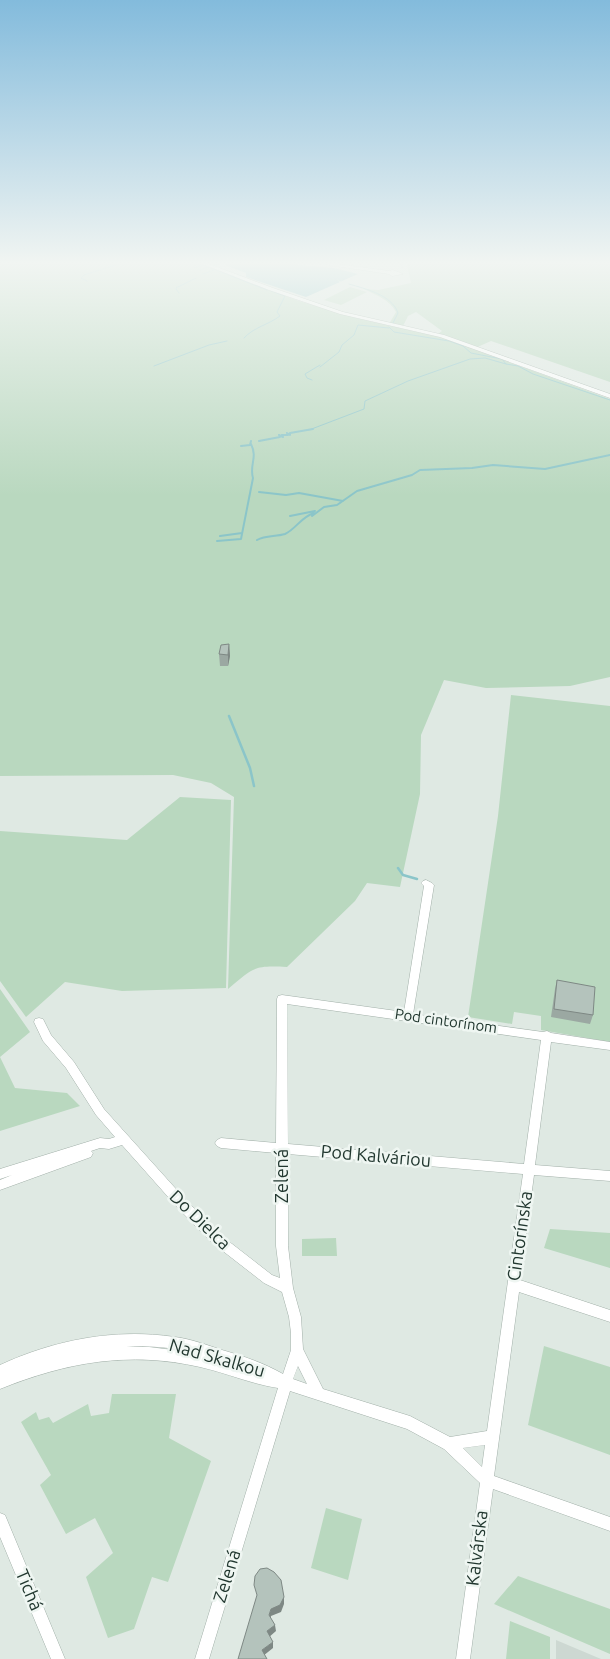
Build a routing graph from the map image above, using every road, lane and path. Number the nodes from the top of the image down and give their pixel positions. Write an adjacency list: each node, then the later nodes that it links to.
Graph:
1 (457, 341): 2 (street)
2 (610, 396)
3 (426, 883): 5 (street)
4 (282, 999): 5 (street, Pod cintorínom); 12 (street, Zelená)
5 (408, 1016): 7 (street, Pod cintorínom)
6 (39, 1022): 9 (street, Do Dielca)
7 (547, 1035): 8 (street, Pod cintorínom); 13 (street, Cintorínska)
8 (610, 1046)
9 (124, 1139): 11 (street); 18 (street, Do Dielca)
10 (221, 1143): 12 (street, Pod Kalváriou)
11 (109, 1144): 14 (street); 16 (street)
12 (282, 1148): 13 (street, Pod Kalváriou); 18 (street, Zelená)
13 (530, 1170): 15 (street, Pod Kalváriou); 17 (street, Cintorínska)
14 (0, 1174)
15 (610, 1176)
16 (0, 1185)
17 (513, 1284): 19 (street); 25 (street, Cintorínska)
18 (286, 1288): 20 (street, Zelená)
19 (610, 1316)
20 (297, 1350): 23 (street, Zelená); 24 (street, Zelená)
21 (0, 1372): 23 (street, Nad Skalkou)
22 (0, 1383): 23 (street, Nad Skalkou)
23 (286, 1383): 24 (street, Nad Skalkou); 31 (street, Zelená)
24 (319, 1394): 26 (street, Nad Skalkou)
25 (492, 1437): 26 (street); 27 (street, Kalvárska)
26 (449, 1444): 27 (street, Nad Skalkou)
27 (486, 1480): 29 (street); 32 (street, Kalvárska)
28 (0, 1520): 30 (street, Tichá)
29 (610, 1524)
30 (58, 1659)
31 (202, 1659)
32 (463, 1659)

